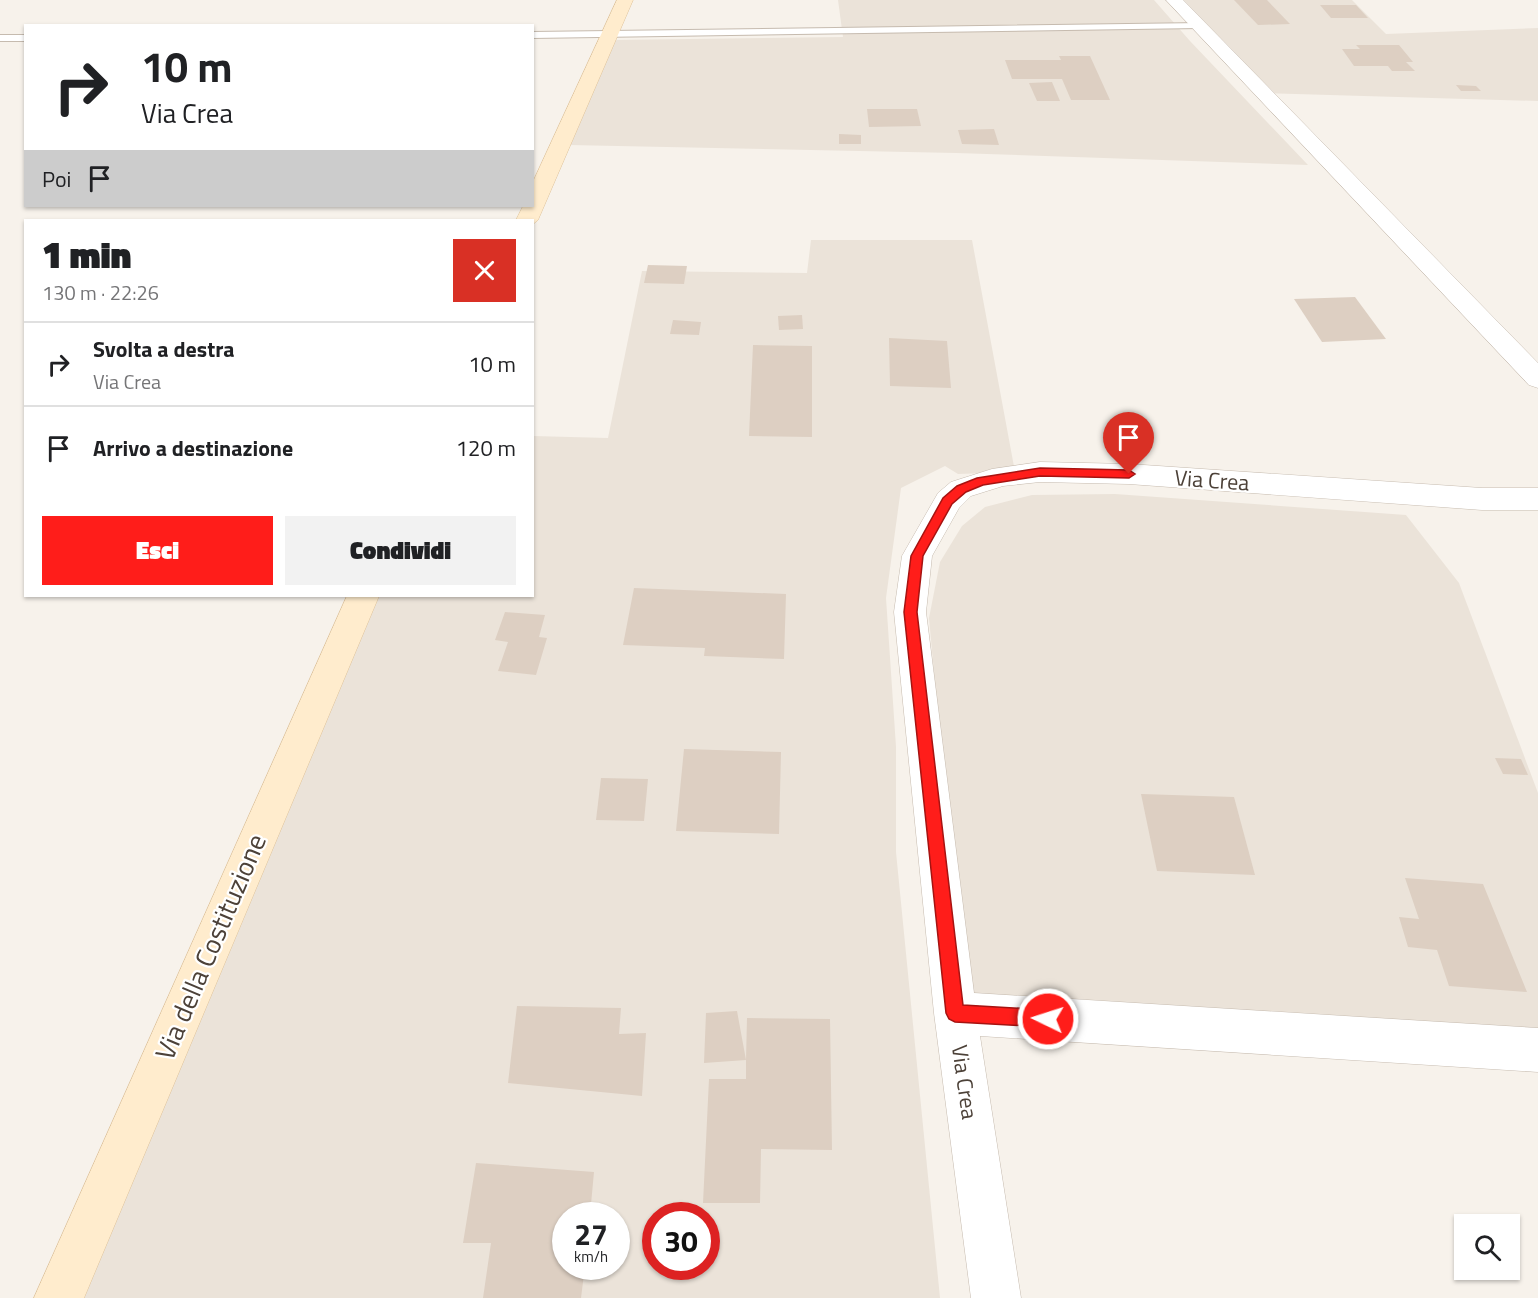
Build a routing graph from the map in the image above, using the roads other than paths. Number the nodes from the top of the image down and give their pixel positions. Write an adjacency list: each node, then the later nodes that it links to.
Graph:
1 (625, 0): 4 (main road)
2 (1174, 0): 3 (street)
3 (1199, 25): 4 (lane); 9 (street)
4 (609, 34): 5 (lane); 8 (main road)
5 (534, 35)
6 (0, 38): 7 (lane)
7 (24, 38)
8 (534, 204)
9 (1538, 379)
10 (1538, 499): 12 (street, Via Crea)
11 (363, 597): 14 (main road, Via della Costituzione)
12 (955, 1013): 13 (street); 15 (street, Via Crea)
13 (1538, 1050)
14 (59, 1298)
15 (996, 1298)

